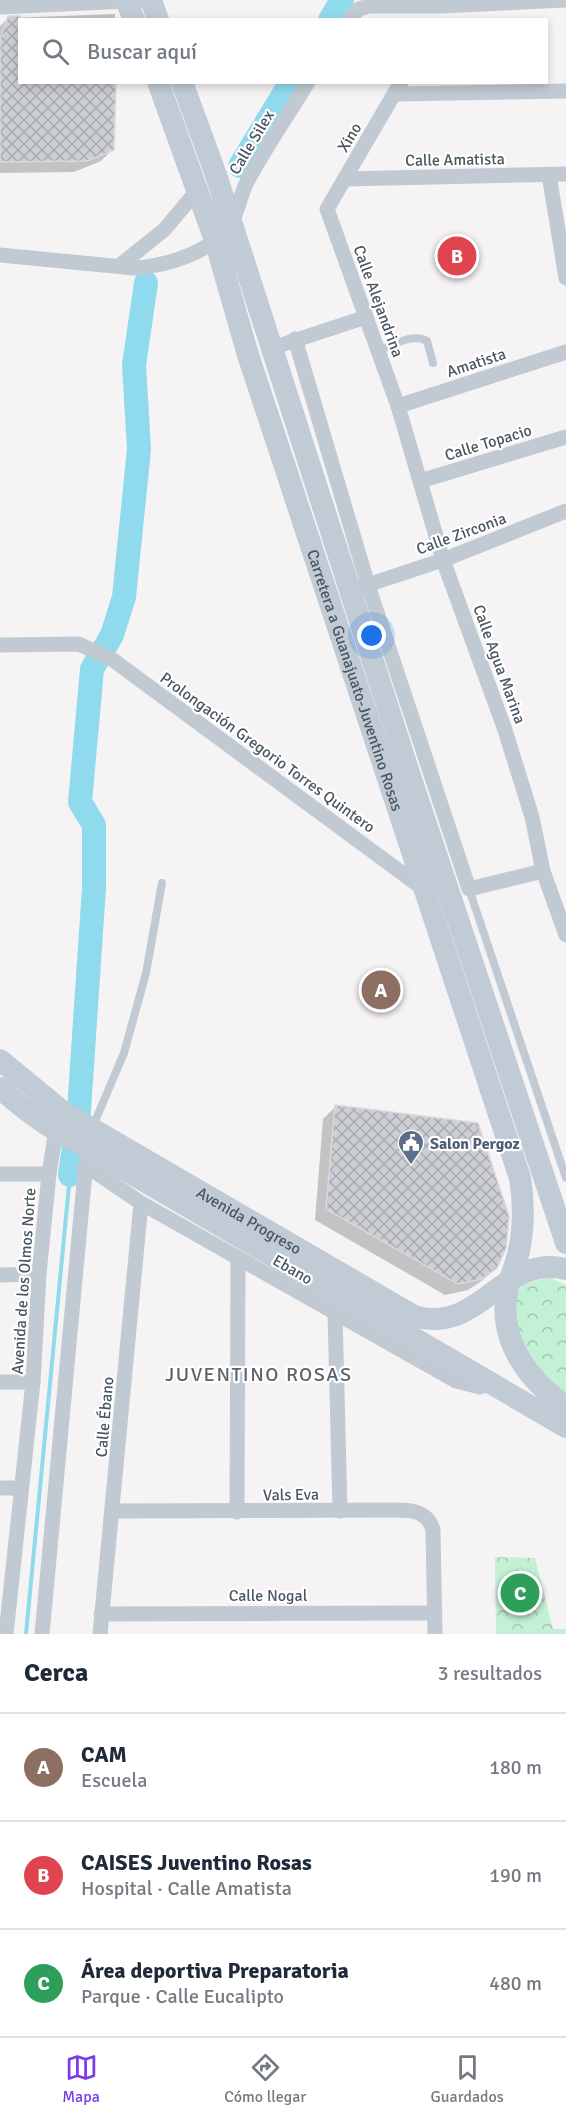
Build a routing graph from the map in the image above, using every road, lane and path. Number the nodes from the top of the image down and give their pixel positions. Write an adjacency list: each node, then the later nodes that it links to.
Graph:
1 (151, 0): 3 (street); 6 (main road)
2 (566, 0): 5 (street)
3 (129, 7): 4 (street)
4 (0, 8)
5 (437, 13): 7 (street)
6 (157, 18)
7 (350, 18)
8 (159, 84): 16 (main road, Carretera a Guanajuato-Juventino Rosas)
9 (183, 84): 18 (main road, Carretera a Guanajuato-Juventino Rosas)
10 (307, 84): 18 (street, Calle Silex)
11 (399, 88): 12 (street); 15 (street, Xino)
12 (566, 91)
13 (566, 174): 14 (street, Calle Amatista)
14 (549, 176): 15 (street, Calle Amatista); 22 (street)
15 (345, 179): 17 (street, Xino)
16 (196, 192): 19 (main road, Carretera a Guanajuato-Juventino Rosas); 21 (street)
17 (327, 209): 23 (street, Calle Alejandrina)
18 (231, 224): 19 (street); 25 (main road, Carretera a Guanajuato-Juventino Rosas)
19 (215, 240): 21 (street); 39 (main road, Carretera a Guanajuato-Juventino Rosas)
20 (0, 255): 21 (street)
21 (119, 266)
22 (566, 278)
23 (366, 317): 24 (street); 26 (street, Calle Alejandrina)
24 (295, 339): 25 (street); 34 (street)
25 (272, 348): 34 (main road, Carretera a Guanajuato-Juventino Rosas)
26 (378, 351): 28 (lane); 29 (street, Calle Alejandrina)
27 (566, 352): 29 (street, Amatista)
28 (433, 363)
29 (398, 406): 31 (street, Calle Agua Marina)
30 (566, 437): 31 (street, Calle Topacio)
31 (420, 481): 33 (street, Calle Agua Marina)
32 (566, 511): 33 (street, Calle Zirconia)
33 (443, 560): 34 (street, Calle Zirconia); 36 (street, Calle Agua Marina)
34 (359, 588): 38 (street); 49 (main road, Carretera a Guanajuato-Juventino Rosas)
35 (0, 645): 39 (street, Prolongación Gregorio Torres Quintero)
36 (543, 871): 38 (street); 40 (street, Calle Agua Marina)
37 (162, 883): 44 (lane)
38 (469, 889): 47 (lane)
39 (427, 892): 54 (main road, Carretera a Guanajuato-Juventino Rosas)
40 (566, 935)
41 (0, 1060): 43 (main road, Avenida Progreso)
42 (0, 1088): 43 (main road, Avenida Progreso)
43 (59, 1122): 44 (main road, Avenida Progreso); 46 (street, Avenida de los Olmos Norte)
44 (86, 1142): 48 (street, Ebano); 55 (main road, Avenida Progreso); 69 (street)
45 (0, 1174): 46 (street)
46 (49, 1174): 52 (street, Avenida de los Olmos Norte)
47 (566, 1178)
48 (141, 1203): 50 (street, Ebano); 63 (street, Calle Ébano)
49 (566, 1242)
50 (238, 1258): 55 (street, Ebano); 65 (street)
51 (566, 1269): 54 (main road, Avenida Progreso)
52 (39, 1274): 53 (street); 57 (street, Avenida de los Olmos Norte)
53 (0, 1275)
54 (509, 1282): 55 (main road, Avenida Progreso); 59 (main road, Carretera a Guanajuato-Juventino Rosas)
55 (340, 1294): 58 (main road, Avenida Progreso); 64 (street)
56 (0, 1382): 57 (street)
57 (33, 1382): 62 (street, Avenida de los Olmos Norte)
58 (496, 1387): 59 (main road); 60 (main road, Avenida Progreso)
59 (564, 1405)
60 (566, 1427)
61 (0, 1488): 62 (street)
62 (20, 1488): 68 (street, Avenida de los Olmos Norte)
63 (114, 1511): 65 (street, Vals Eva); 67 (street, Calle Ébano)
64 (340, 1511): 65 (street, Vals Eva); 66 (street, Vals Eva)
65 (237, 1512)
66 (435, 1613): 67 (street, Calle Nogal); 71 (street)
67 (101, 1614): 70 (street, Calle Ébano)
68 (6, 1634)
69 (42, 1634)
70 (100, 1634)
71 (435, 1634)

